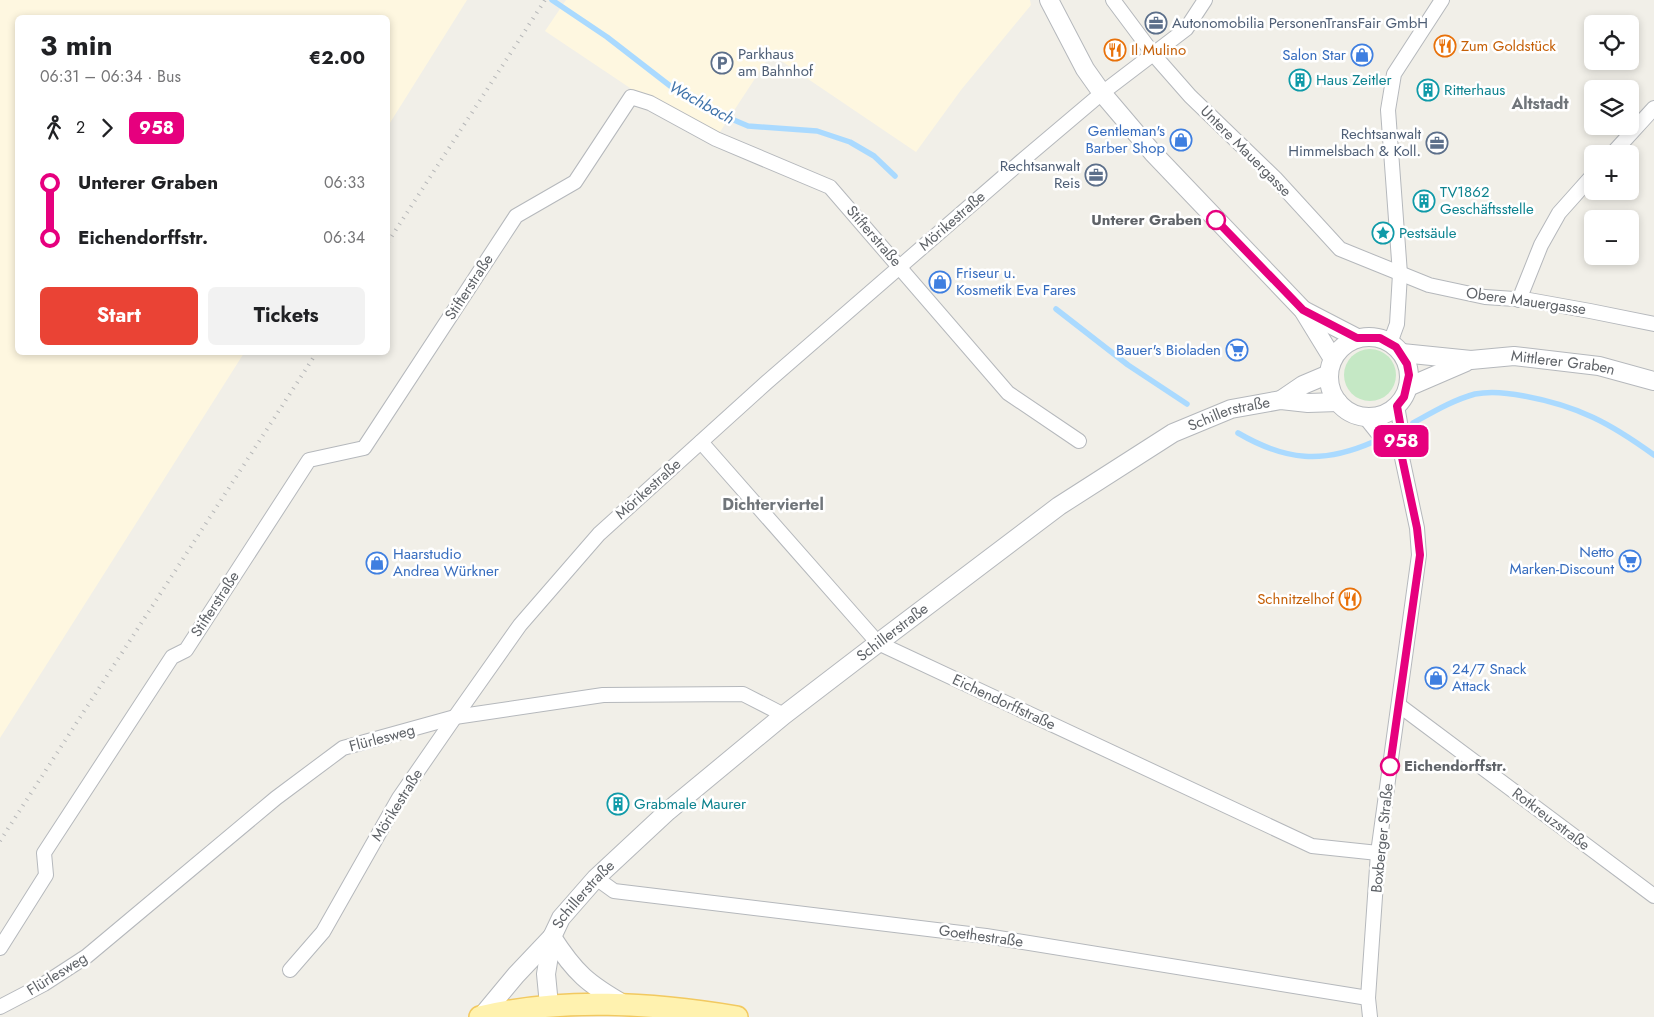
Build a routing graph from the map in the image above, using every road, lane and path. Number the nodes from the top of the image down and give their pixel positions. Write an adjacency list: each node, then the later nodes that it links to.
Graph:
1 (1049, 0): 6 (street)
2 (1113, 0): 5 (street, Untere Mauergasse)
3 (1205, 0): 5 (street, Mörikestraße)
4 (1442, 0): 11 (street)
5 (1154, 55): 6 (street, Mörikestraße); 11 (street, Untere Mauergasse)
6 (1102, 93): 10 (street, Mörikestraße); 13 (street)
7 (1654, 108): 8 (street)
8 (1620, 145)
9 (1584, 185): 12 (street)
10 (900, 266): 25 (street, Stifterstraße); 26 (street, Mörikestraße); 36 (street, Stifterstraße)
11 (1400, 274): 12 (street, Obere Mauergasse); 16 (street)
12 (1519, 300): 14 (street, Obere Mauergasse)
13 (1303, 310): 15 (street); 18 (street)
14 (1654, 324)
15 (1357, 338): 16 (street); 18 (street)
16 (1396, 348): 17 (street, Mittlerer Graben); 20 (street)
17 (1471, 360): 19 (street, Mittlerer Graben); 20 (street, Mittlerer Graben)
18 (1331, 366): 21 (street, Schillerstraße); 22 (street)
19 (1654, 381)
20 (1408, 387): 23 (street)
21 (1281, 400): 22 (street, Schillerstraße); 28 (street, Schillerstraße)
22 (1338, 402): 24 (street)
23 (1397, 406): 24 (street); 27 (street, Boxberger Straße)
24 (1364, 416): 27 (street)
25 (1079, 441)
26 (701, 442): 28 (street, Eichendorffstraße); 31 (street, Mörikestraße)
27 (1401, 453): 29 (street, Boxberger Straße)
28 (878, 643): 30 (street, Schillerstraße); 32 (street, Eichendorffstraße)
29 (1400, 706): 32 (street, Boxberger Straße); 34 (street, Rotkreuzstraße)
30 (784, 716): 31 (street, Flürlesweg); 33 (street, Schillerstraße)
31 (455, 717): 37 (street, Mörikestraße); 41 (street, Flürlesweg)
32 (1378, 853): 38 (street, Boxberger Straße)
33 (596, 878): 35 (street, Schillerstraße); 38 (street, Goethestraße)
34 (1654, 896)
35 (552, 937): 39 (street, Schillerstraße); 40 (street, Schillerstraße); 42 (street, Schillerstraße)
36 (0, 948)
37 (290, 970)
38 (1368, 998): 44 (street, Boxberger Straße)
39 (549, 1006): 40 (main road); 42 (main road)
40 (626, 1006): 43 (main road)
41 (0, 1007)
42 (481, 1017)
43 (737, 1017)
44 (1370, 1017)

